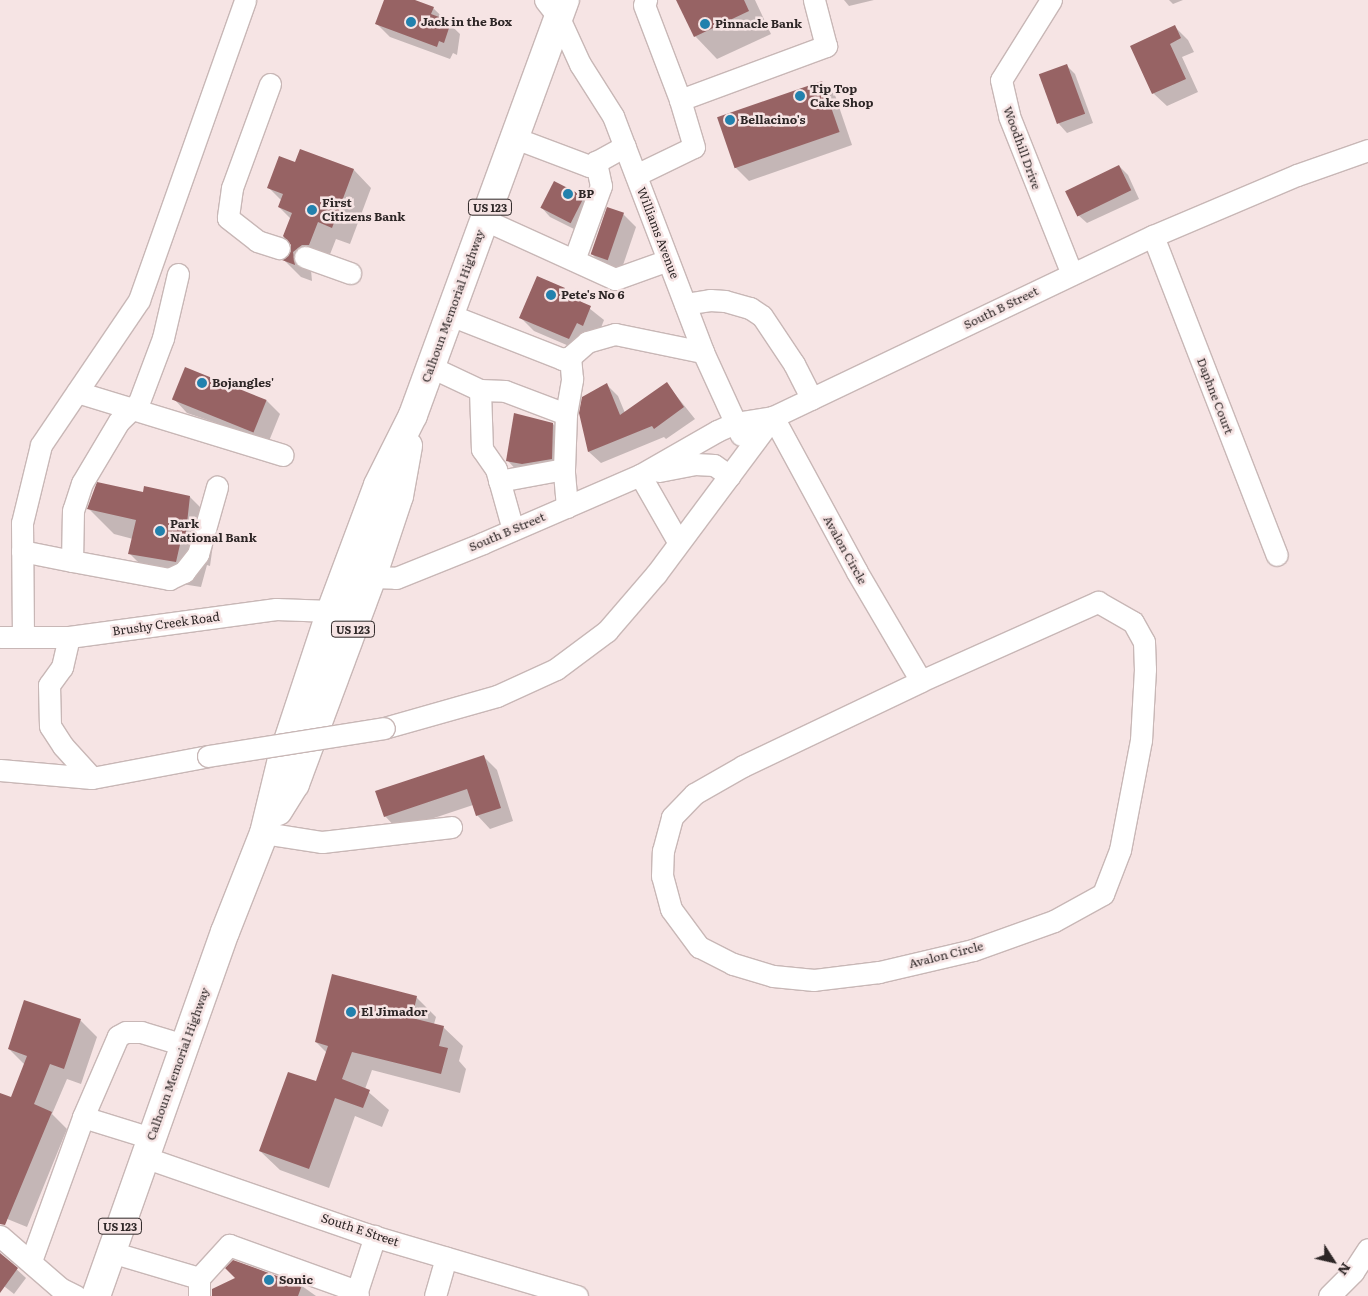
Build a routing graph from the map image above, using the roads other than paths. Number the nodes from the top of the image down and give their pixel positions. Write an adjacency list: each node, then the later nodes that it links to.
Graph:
1 (245, 0): 28 (street)
2 (646, 0): 7 (street)
3 (814, 0): 7 (street)
4 (1051, 0): 21 (street, Woodhill Drive)
5 (556, 6): 8 (highway, Calhoun Memorial Highway / US 123); 9 (street, Williams Avenue)
6 (270, 84): 15 (street)
7 (680, 100): 12 (street)
8 (515, 138): 11 (street); 13 (highway, Calhoun Memorial Highway / US 123)
9 (625, 146): 11 (street); 12 (street, Williams Avenue)
10 (1368, 150): 14 (street, South B Street)
11 (596, 162): 17 (street)
12 (636, 175): 18 (street, Williams Avenue)
13 (485, 220): 17 (street); 23 (highway, Calhoun Memorial Highway / US 123)
14 (1153, 236): 21 (street, South B Street); 46 (street, Daphne Court)
15 (279, 248)
16 (305, 257): 19 (street)
17 (574, 260): 18 (street)
18 (668, 260): 22 (street, Williams Avenue)
19 (350, 273)
20 (178, 274): 30 (street)
21 (1072, 274): 29 (street, South B Street)
22 (685, 304): 24 (street, Williams Avenue); 29 (street)
23 (450, 315): 25 (street); 26 (highway, Calhoun Memorial Highway / US 123)
24 (703, 352): 25 (street); 34 (street, Williams Avenue)
25 (570, 357): 31 (street)
26 (431, 367): 27 (street); 32 (highway, Calhoun Memorial Highway / US 123)
27 (480, 390): 31 (street); 40 (street)
28 (77, 392): 30 (street); 45 (street)
29 (812, 399): 33 (street, South B Street)
30 (132, 408): 36 (street); 47 (street)
31 (566, 414): 37 (street)
32 (413, 415): 48 (highway, Calhoun Memorial Highway / US 123); 49 (highway, Calhoun Memorial Highway / US 123)
33 (773, 417): 34 (street, South B Street); 35 (street); 53 (street, Avalon Circle)
34 (735, 423): 35 (street, Williams Avenue); 38 (street, South B Street)
35 (750, 451): 39 (street)
36 (283, 455)
37 (564, 469): 40 (street); 42 (street)
38 (640, 475): 39 (street, South B Street); 42 (street, South B Street); 44 (street)
39 (730, 476): 44 (street)
40 (499, 481): 43 (street)
41 (217, 488): 47 (street)
42 (567, 507): 43 (street, South B Street)
43 (512, 530): 48 (street, South B Street)
44 (679, 543): 55 (street, bridge)
45 (22, 551): 47 (street); 50 (street)
46 (1277, 555)
47 (72, 560)
48 (372, 577): 57 (highway, Calhoun Memorial Highway / US 123)
49 (331, 611): 51 (street, Brushy Creek Road); 57 (highway, Calhoun Memorial Highway / US 123)
50 (23, 637): 51 (street, Brushy Creek Road); 52 (street, Brushy Creek Road)
51 (68, 637): 55 (street)
52 (0, 638)
53 (922, 681): 53 (street, Avalon Circle)
54 (0, 770): 55 (street)
55 (92, 778)
56 (451, 827): 57 (street)
57 (264, 833): 58 (highway, Calhoun Memorial Highway / US 123)
58 (184, 1045): 59 (street); 60 (highway, Calhoun Memorial Highway / US 123)
59 (83, 1117): 60 (street, South E Street); 66 (street)
60 (148, 1147): 62 (street, South E Street); 64 (highway, Calhoun Memorial Highway / US 123)
61 (0, 1236): 66 (street)
62 (375, 1236): 65 (street, South E Street); 68 (street)
63 (1368, 1249): 73 (street)
64 (111, 1252): 67 (street); 70 (highway, Calhoun Memorial Highway / US 123)
65 (446, 1258): 71 (street); 72 (street, South E Street)
66 (31, 1261): 69 (street)
67 (199, 1287): 68 (street)
68 (358, 1293)
69 (76, 1296)
70 (96, 1296)
71 (435, 1296)
72 (577, 1296)
73 (1329, 1296)

